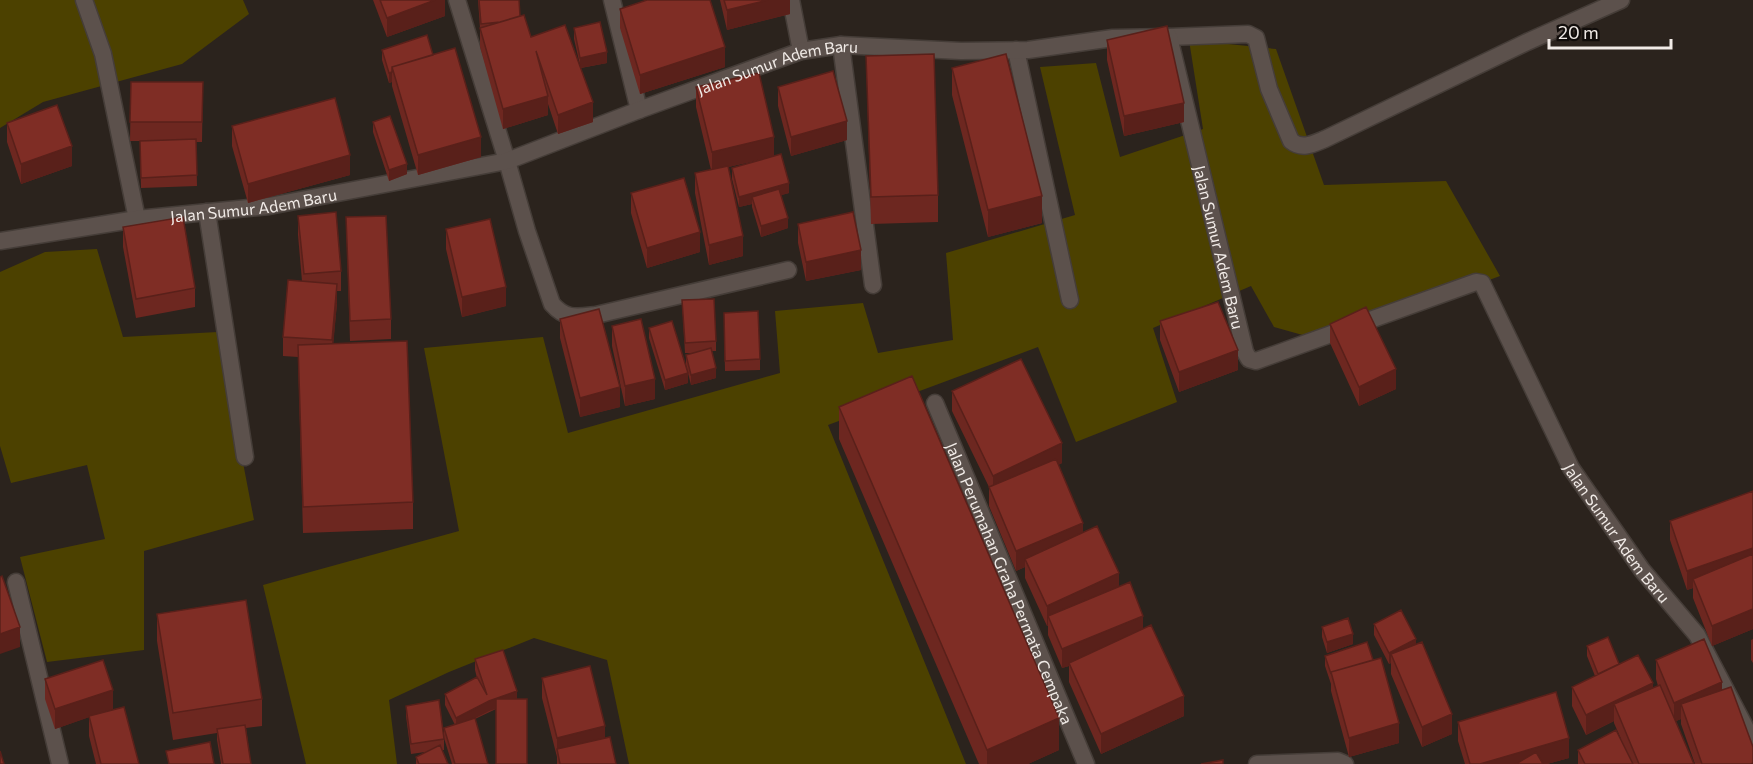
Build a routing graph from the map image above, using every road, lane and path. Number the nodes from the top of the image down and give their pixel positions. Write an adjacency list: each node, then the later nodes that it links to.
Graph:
1 (84, 0): 13 (street)
2 (457, 0): 11 (street)
3 (612, 0): 10 (street)
4 (791, 0): 9 (street)
5 (1621, 0): 6 (street)
6 (1169, 37): 8 (street, Jalan Sumur Adem Baru); 21 (street, Jalan Sumur Adem Baru)
7 (841, 45): 8 (street, Jalan Sumur Adem Baru); 9 (street, Jalan Sumur Adem Baru); 16 (street)
8 (1016, 50): 17 (street)
9 (801, 51): 10 (street, Jalan Sumur Adem Baru)
10 (639, 110): 11 (street, Jalan Sumur Adem Baru)
11 (507, 161): 12 (street, Jalan Sumur Adem Baru); 15 (street)
12 (207, 212): 13 (street, Jalan Sumur Adem Baru); 19 (street)
13 (137, 219): 14 (street, Jalan Sumur Adem Baru)
14 (0, 241)
15 (788, 270)
16 (873, 285)
17 (1070, 300)
18 (935, 403): 23 (street, Jalan Perumahan Graha Permata Cempaka)
19 (245, 457)
20 (16, 582): 22 (street)
21 (1753, 742)
22 (60, 764)
23 (1086, 764)
24 (1257, 764): 25 (street)
25 (1345, 764)

